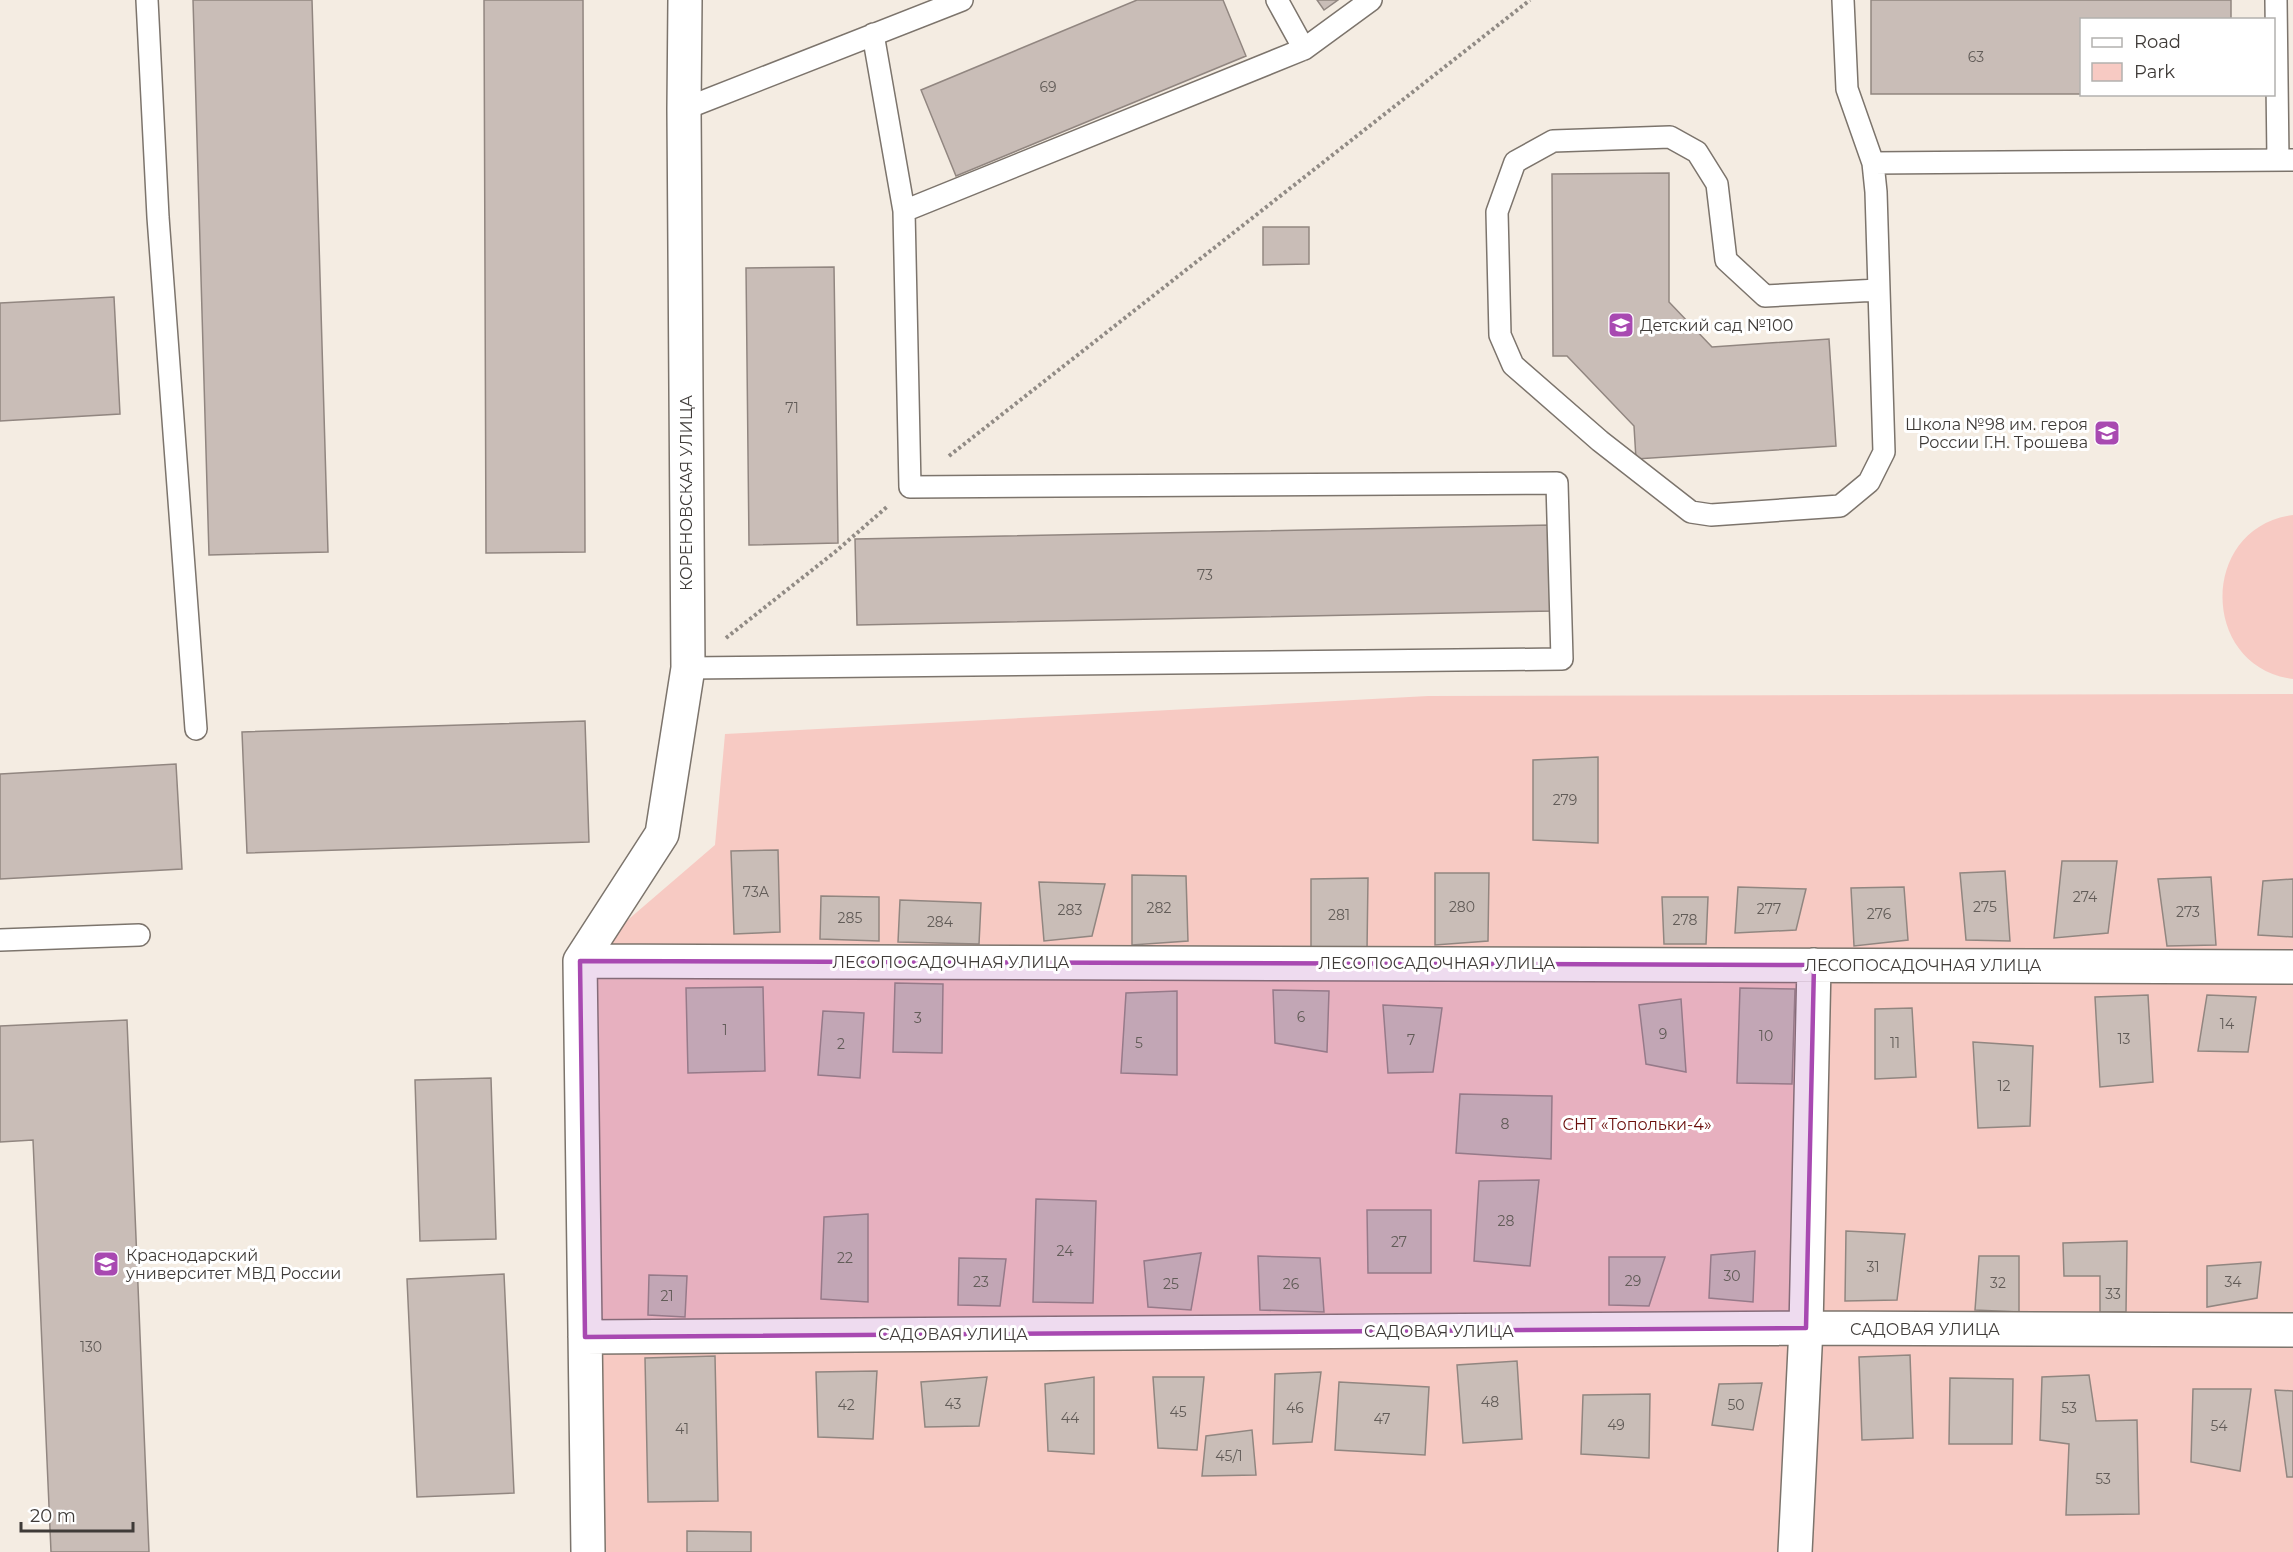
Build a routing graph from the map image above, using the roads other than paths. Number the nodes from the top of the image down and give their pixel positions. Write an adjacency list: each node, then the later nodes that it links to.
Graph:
1 (147, 0): 16 (lane)
2 (685, 0): 10 (street, КОРЕНОВСКАЯ УЛИЦА)
3 (962, 0): 8 (lane)
4 (1276, 0): 9 (lane)
5 (1371, 0): 9 (lane)
6 (1843, 0): 12 (lane)
7 (2276, 0): 11 (lane)
8 (873, 34): 10 (lane); 13 (lane)
9 (1304, 49): 13 (lane)
10 (684, 109): 15 (street, КОРЕНОВСКАЯ УЛИЦА)
11 (2285, 160): 12 (lane)
12 (1873, 164): 14 (lane)
13 (904, 211): 15 (lane)
14 (1878, 290): 14 (lane)
15 (688, 668): 19 (street, КОРЕНОВСКАЯ УЛИЦА)
16 (196, 729)
17 (139, 935): 18 (lane)
18 (0, 940)
19 (580, 961): 20 (street, ЛЕСОПОСАДОЧНАЯ УЛИЦА); 24 (street)
20 (1814, 964): 21 (street, ЛЕСОПОСАДОЧНАЯ УЛИЦА); 22 (street)
21 (2293, 967)
22 (1806, 1328): 23 (street, САДОВАЯ УЛИЦА); 24 (street, САДОВАЯ УЛИЦА); 26 (street)
23 (2293, 1330)
24 (585, 1336): 25 (street)
25 (588, 1552)
26 (1795, 1552)

